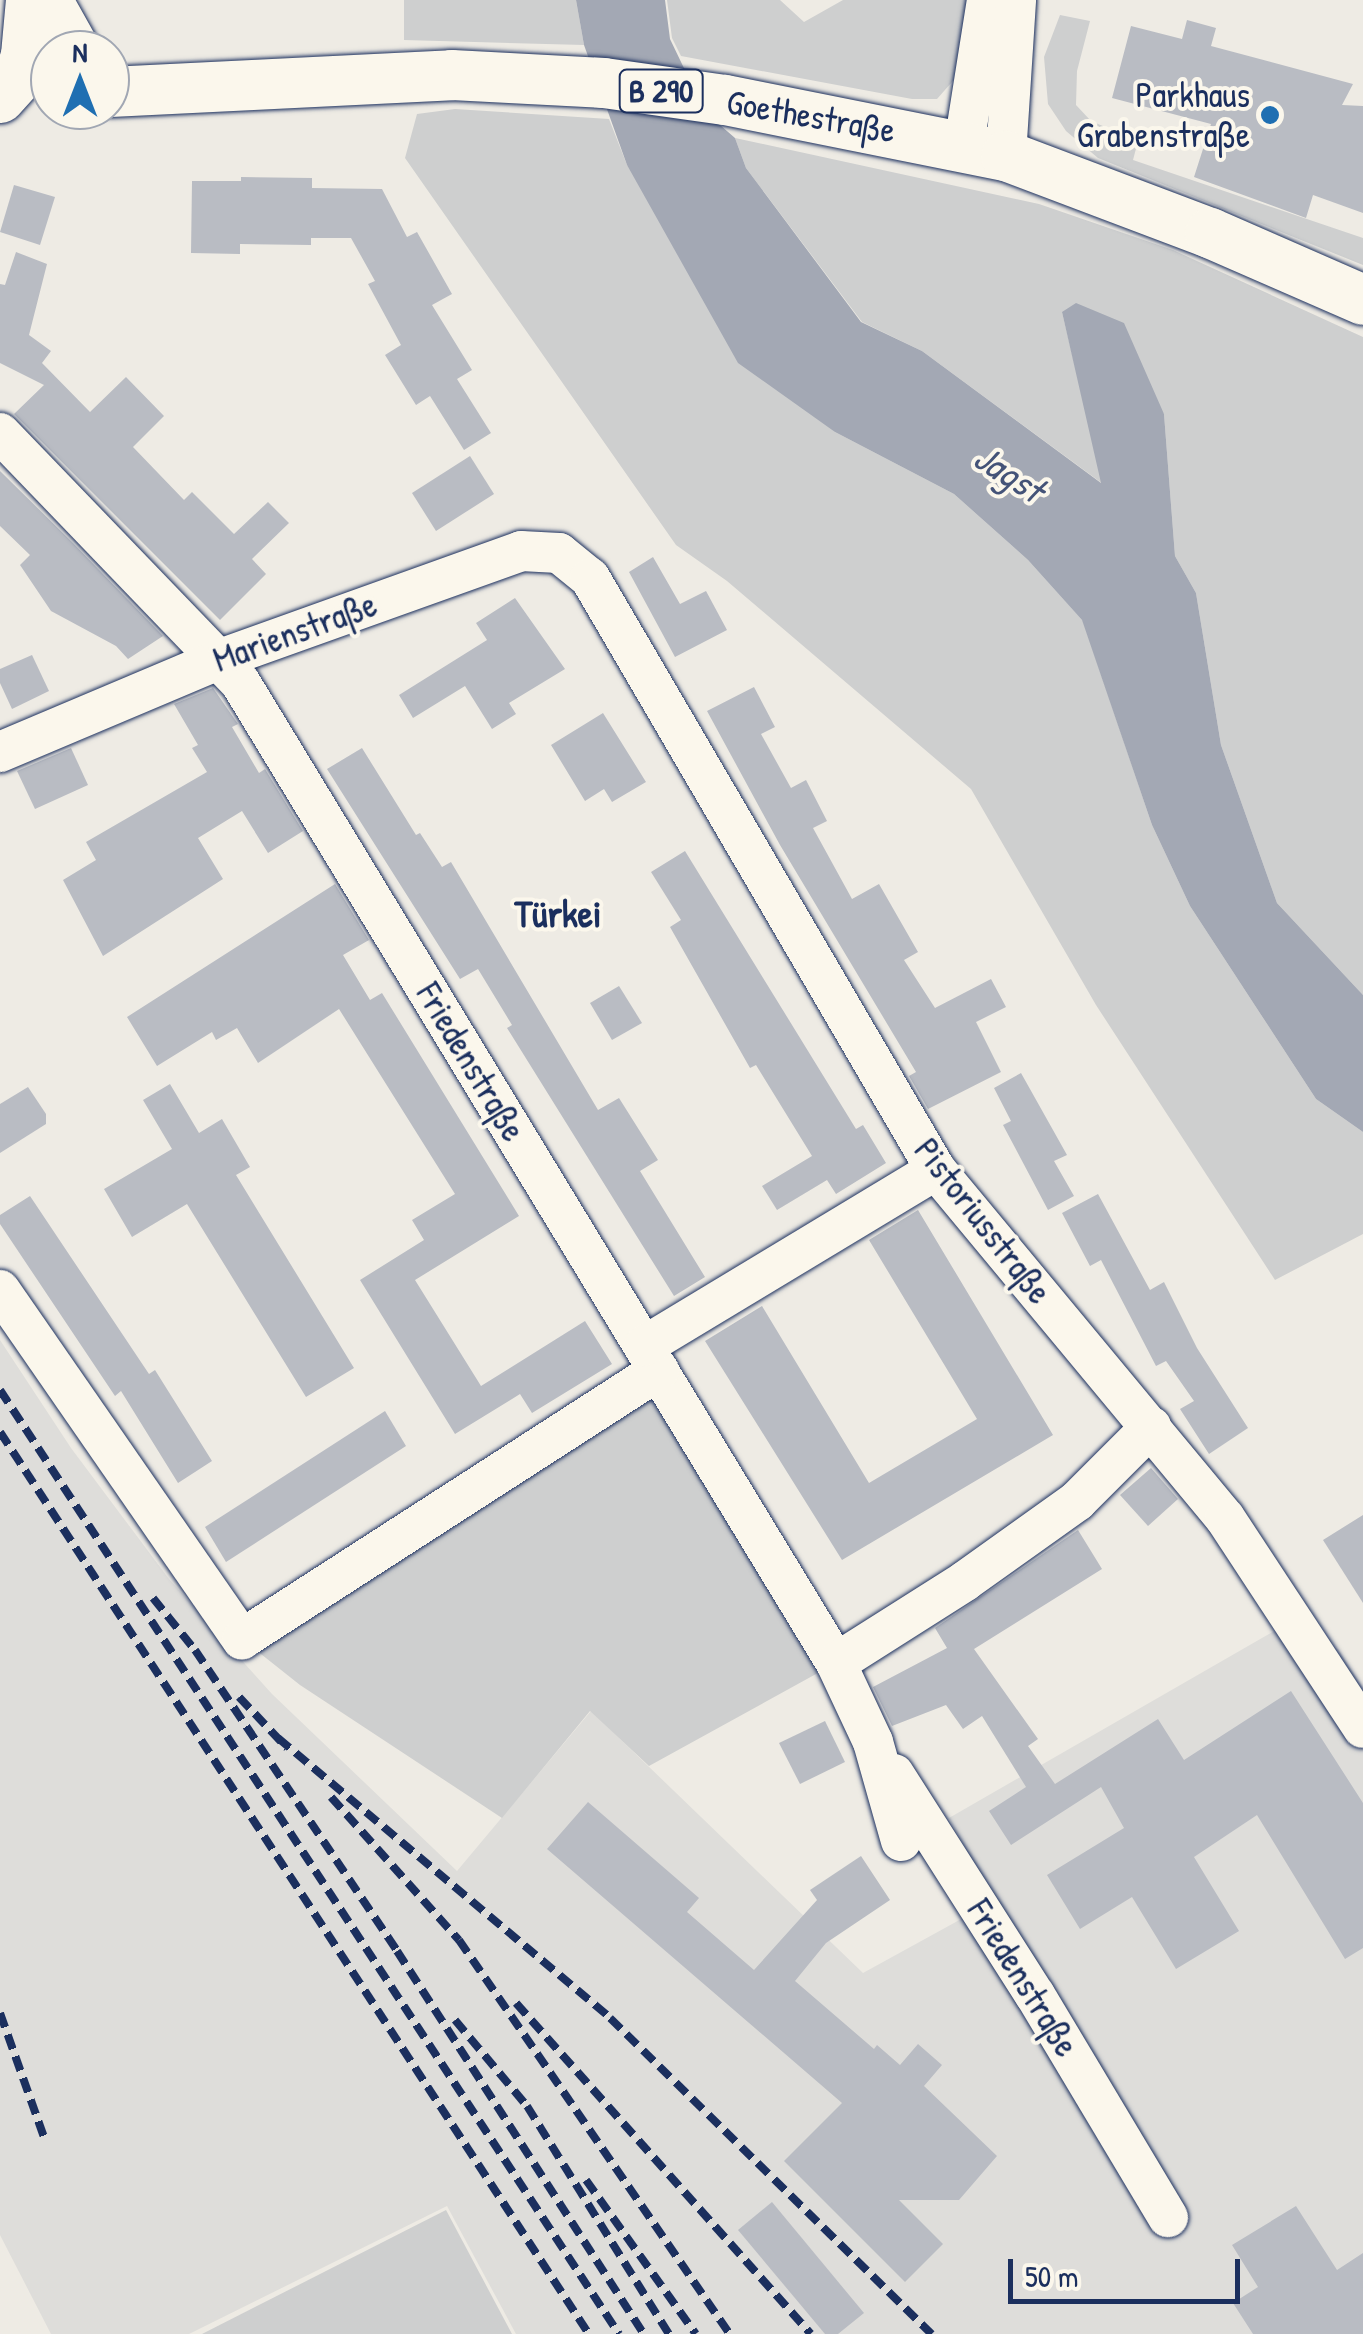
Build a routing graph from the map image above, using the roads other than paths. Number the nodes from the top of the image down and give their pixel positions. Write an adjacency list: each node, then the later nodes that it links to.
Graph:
1 (31, 0): 8 (main road)
2 (47, 0): 5 (main road)
3 (986, 0): 9 (street)
4 (1016, 0): 9 (street)
5 (64, 30)
6 (130, 86): 9 (main road, Goethestraße / B 290)
7 (30, 99): 8 (main road)
8 (0, 100)
9 (985, 150): 10 (main road, Goethestraße / B 290)
10 (1363, 300)
11 (0, 433): 13 (street, Friedenstraße)
12 (590, 578): 13 (street, Marienstraße); 15 (street, Pistoriusstraße)
13 (220, 659): 14 (street, Marienstraße); 17 (street, Friedenstraße)
14 (0, 752)
15 (936, 1170): 17 (street); 18 (street, Pistoriusstraße)
16 (0, 1290): 17 (street)
17 (652, 1358): 19 (street, Friedenstraße)
18 (1151, 1428): 19 (street); 20 (street, Pistoriusstraße)
19 (836, 1663): 21 (street, Friedenstraße)
20 (1363, 1728)
21 (873, 1742): 22 (street, Friedenstraße); 23 (street, Friedenstraße)
22 (902, 1841)
23 (1168, 2217)

